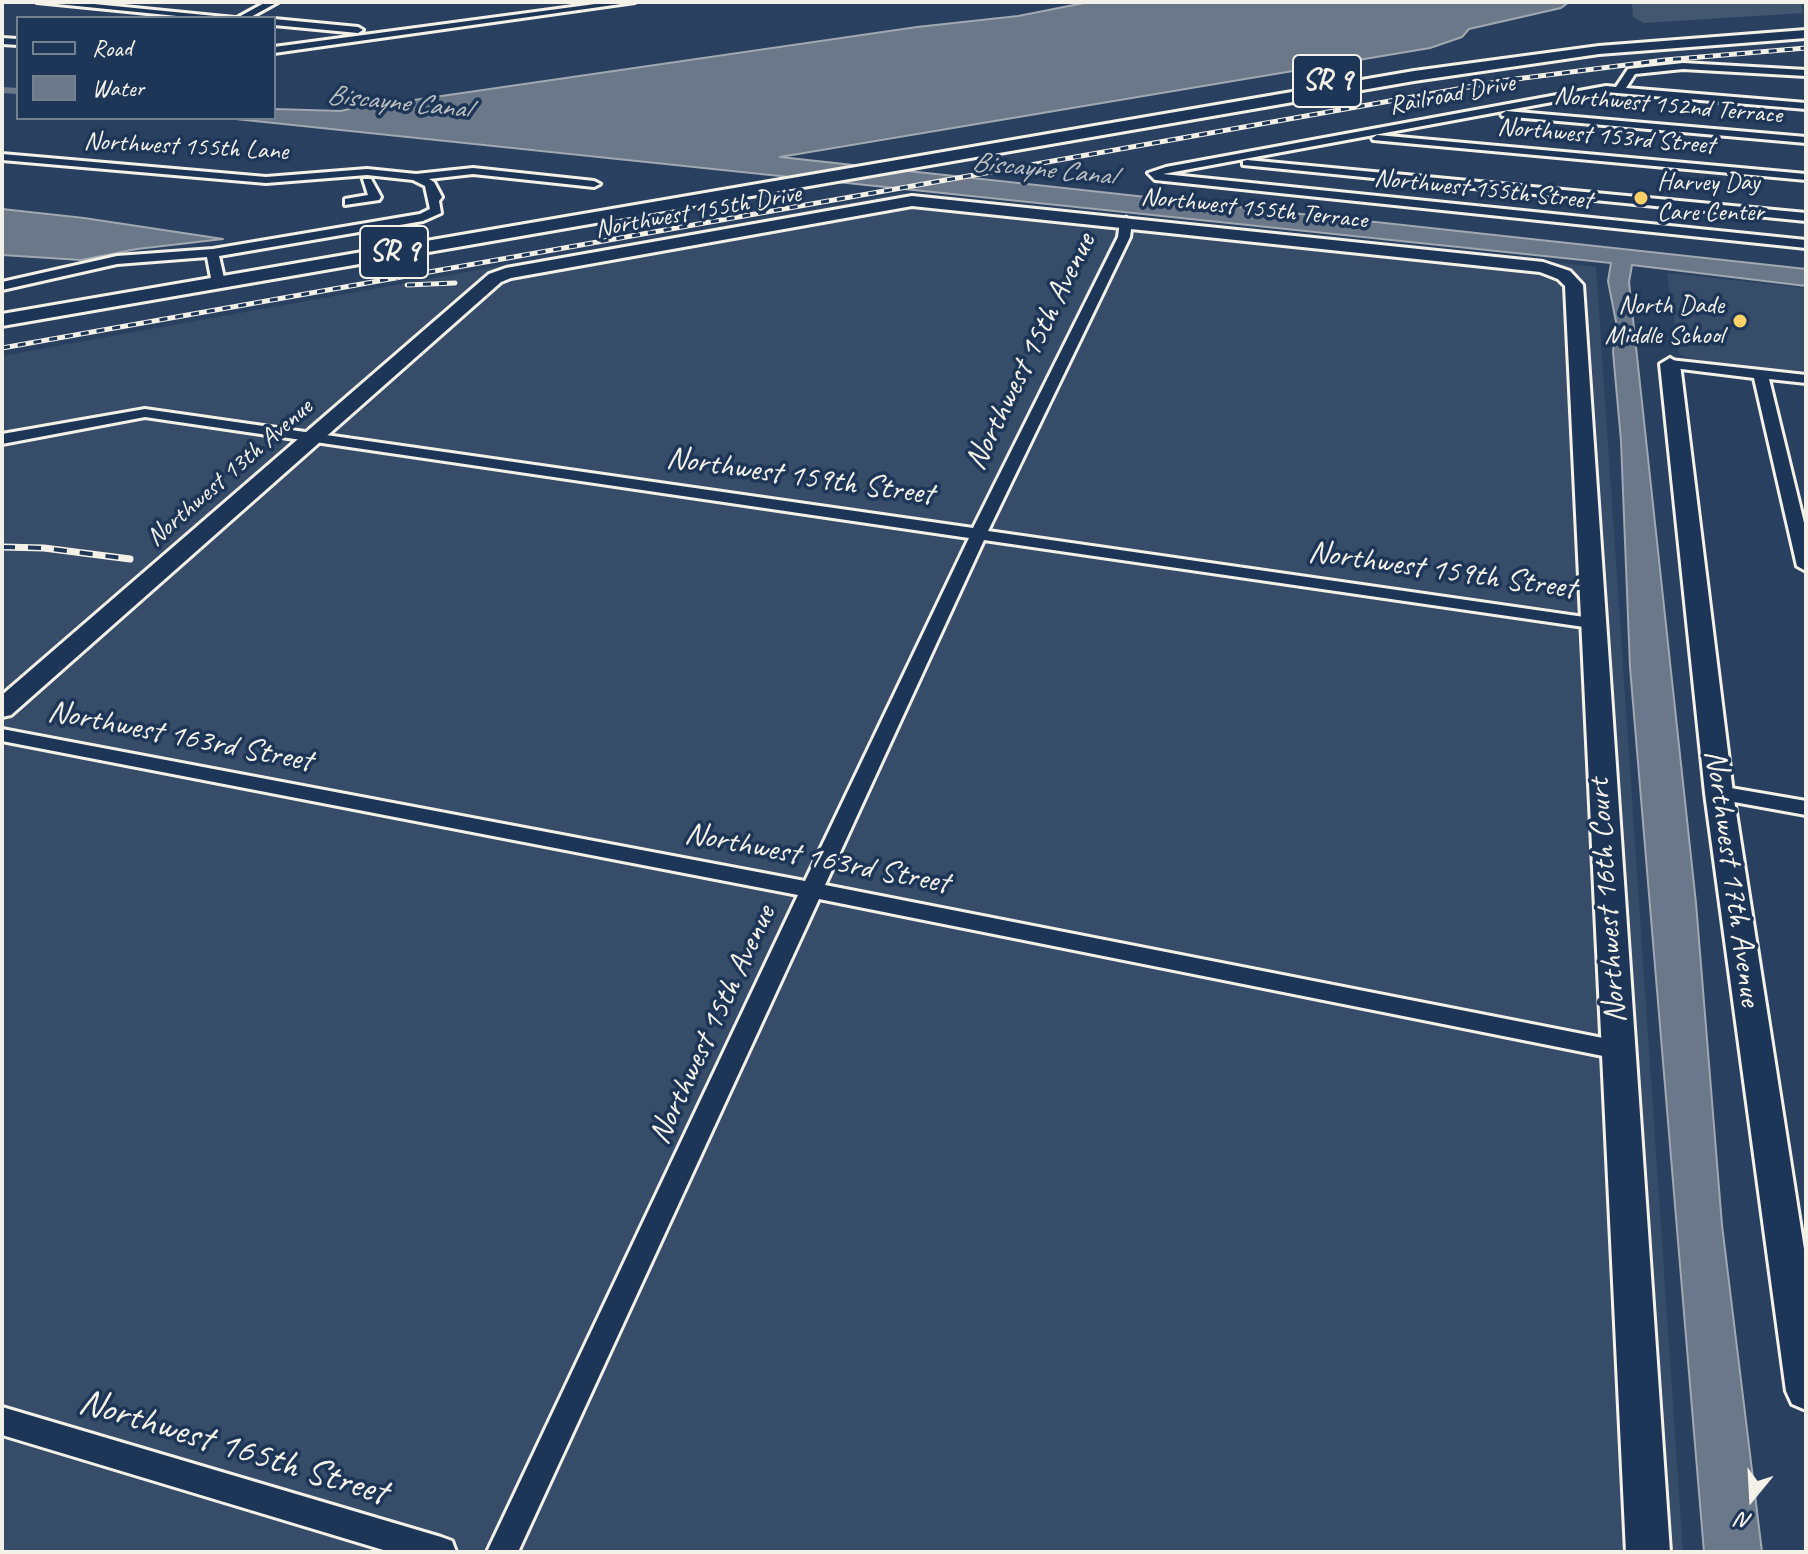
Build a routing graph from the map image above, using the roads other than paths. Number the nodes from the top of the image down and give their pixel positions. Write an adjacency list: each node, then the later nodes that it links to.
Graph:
1 (42, 2): 4 (street)
2 (273, 2): 5 (street)
3 (630, 2): 8 (street)
4 (206, 16)
5 (246, 16)
6 (276, 22): 8 (street)
7 (1806, 25): 30 (main road, SR 9)
8 (387, 33): 10 (street)
9 (1806, 34): 30 (main road, SR 9)
10 (276, 50)
11 (1806, 73): 12 (street)
12 (1620, 89): 13 (street); 14 (street, Railroad Drive)
13 (1806, 106)
14 (1479, 112): 15 (street, Railroad Drive); 16 (street, Northwest 152nd Terrace)
15 (1353, 135): 18 (street, Railroad Drive); 21 (street, Northwest 153rd Street)
16 (1806, 140)
17 (2, 157): 19 (street, Northwest 155th Lane)
18 (1223, 161): 20 (street, Railroad Drive); 26 (street)
19 (416, 177): 23 (street, Northwest 155th Lane); 30 (street)
20 (1155, 177): 28 (street, Northwest 155th Street)
21 (1806, 177)
22 (367, 181): 25 (street)
23 (594, 184)
24 (912, 201): 27 (street, Northwest 155th Terrace); 31 (street, Northwest 155th Drive)
25 (349, 202)
26 (1806, 217)
27 (1126, 222): 29 (street, Northwest 155th Terrace); 40 (street, Northwest 15th Avenue)
28 (1806, 244)
29 (1543, 267): 42 (street, Northwest 16th Court)
30 (214, 268): 32 (street); 33 (main road, SR 9); 34 (main road, SR 9)
31 (495, 278): 38 (street, Northwest 13th Avenue)
32 (5, 285)
33 (2, 305)
34 (2, 320)
35 (1670, 364): 36 (street); 45 (street, Northwest 17th Avenue)
36 (1760, 373): 37 (street); 41 (street)
37 (1806, 379)
38 (313, 437): 39 (street, Northwest 159th Street); 40 (street, Northwest 159th Street); 43 (street, Northwest 13th Avenue)
39 (2, 439)
40 (979, 533): 42 (street, Northwest 159th Street); 47 (street, Northwest 15th Avenue)
41 (1806, 566)
42 (1591, 623): 48 (street, Northwest 16th Court)
43 (2, 709)
44 (2, 735): 47 (street, Northwest 163rd Street)
45 (1719, 793): 46 (street); 49 (street, Northwest 17th Avenue)
46 (1806, 808)
47 (811, 890): 48 (street, Northwest 163rd Street); 52 (street, Northwest 15th Avenue)
48 (1618, 1050): 53 (street, Northwest 16th Court)
49 (1806, 1391)
50 (2, 1421): 51 (street, Northwest 165th Street)
51 (441, 1552)
52 (502, 1552)
53 (1648, 1552)

